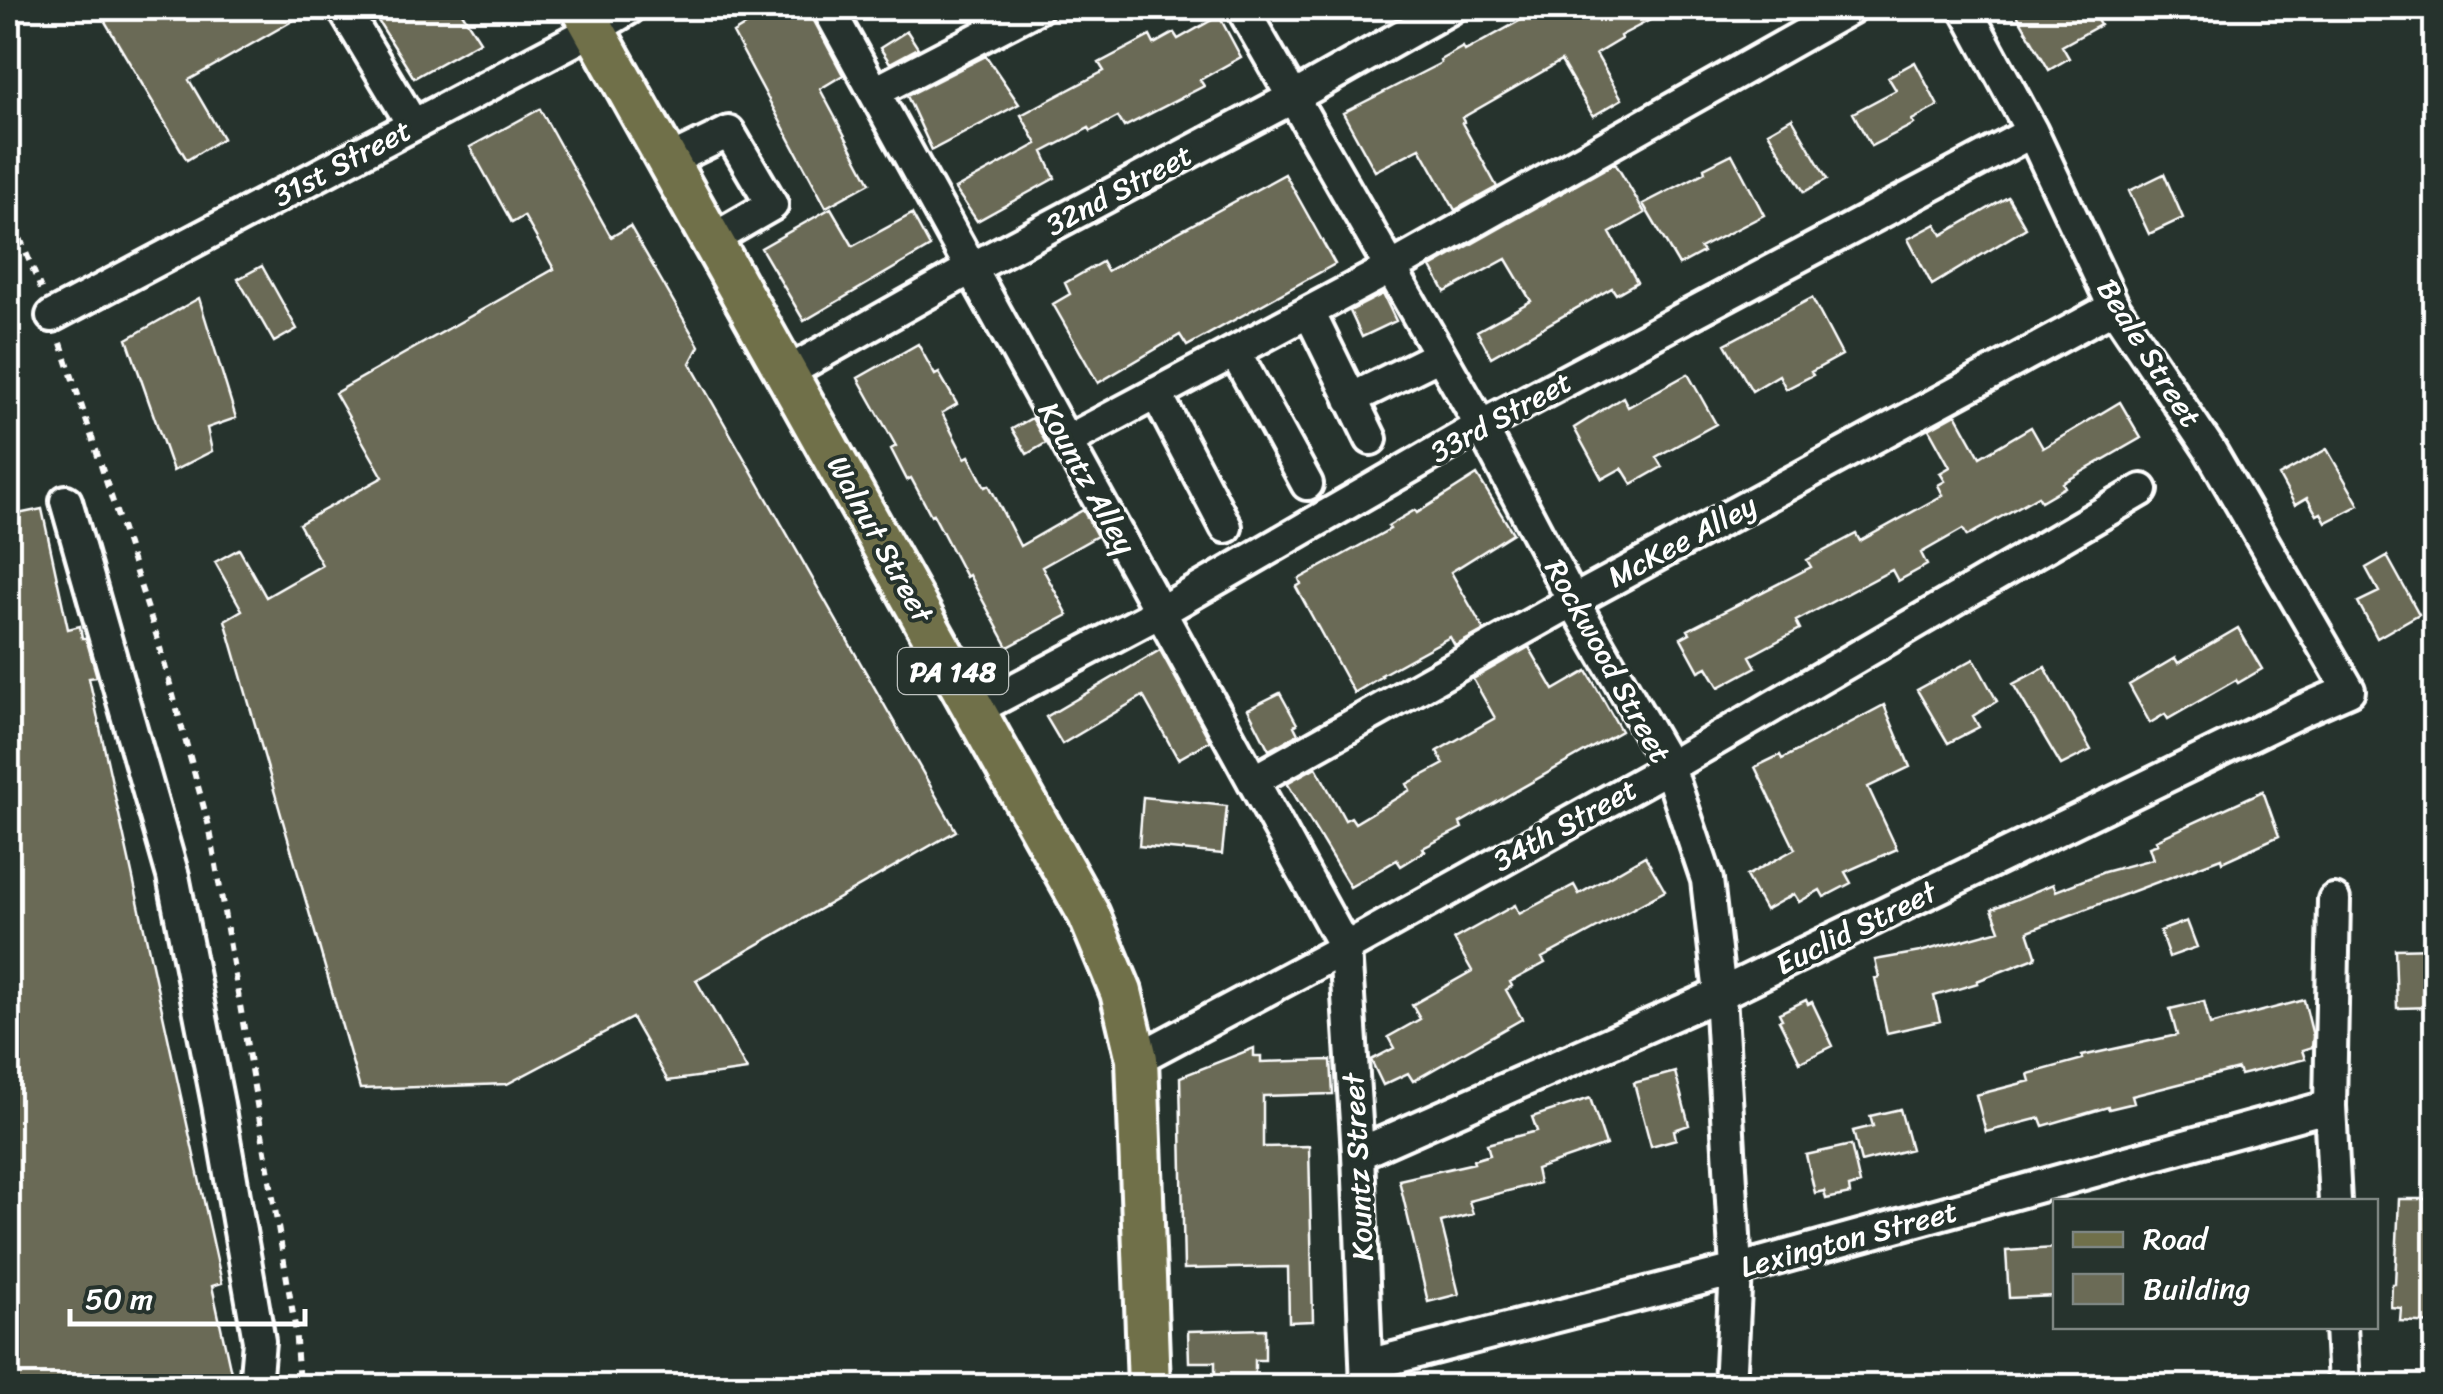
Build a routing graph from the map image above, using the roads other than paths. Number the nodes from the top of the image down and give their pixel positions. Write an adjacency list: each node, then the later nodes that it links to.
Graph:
1 (342, 8): 12 (street)
2 (630, 8): 9 (street, 31st Street)
3 (828, 8): 10 (street, Kountz Alley)
4 (1037, 8): 10 (street)
5 (1242, 8): 11 (street, Rockwood Street)
6 (1451, 8): 11 (street, 32nd Street)
7 (1851, 8): 17 (street)
8 (1965, 8): 13 (street, Beale Street)
9 (589, 18): 12 (street, 31st Street); 14 (main road, Walnut Street / PA 148)
10 (875, 92): 16 (street, Kountz Alley)
11 (1294, 97): 16 (street, 32nd Street); 17 (street, Rockwood Street)
12 (413, 125): 20 (street, 31st Street)
13 (2032, 132): 18 (street, Beale Street); 26 (street, 33rd Street)
14 (669, 161): 15 (main road, Walnut Street / PA 148); 15 (street)
15 (713, 239): 23 (main road, Walnut Street / PA 148)
16 (972, 268): 23 (street, 32nd Street); 28 (street, Kountz Alley)
17 (1391, 268): 19 (street); 22 (street, Rockwood Street)
18 (2114, 307): 33 (street, McKee Alley); 35 (street, Beale Street)
19 (1309, 312): 21 (street); 25 (street)
20 (52, 316)
21 (1235, 352): 24 (street); 29 (street)
22 (1440, 355): 25 (street); 26 (street, Rockwood Street)
23 (788, 372): 36 (main road, Walnut Street / PA 148)
24 (1156, 393): 28 (street); 32 (street)
25 (1351, 399): 27 (street)
26 (1481, 426): 33 (street, Rockwood Street); 34 (street, 33rd Street)
27 (1371, 440)
28 (1067, 441): 34 (street, Kountz Alley)
29 (1307, 484)
30 (2142, 490): 37 (street, 34th Street)
31 (66, 500): 49 (street)
32 (1226, 527)
33 (1573, 601): 37 (street, Rockwood Street); 38 (street, McKee Alley)
34 (1160, 612): 36 (street, 33rd Street); 38 (street, Kountz Alley)
35 (2349, 690): 41 (street, Euclid Street)
36 (975, 710): 42 (main road, Walnut Street / PA 148)
37 (1668, 767): 40 (street, 34th Street); 41 (street, Rockwood Street)
38 (1254, 781): 40 (street, Kountz Alley)
39 (2334, 900): 43 (street)
40 (1345, 948): 42 (street, 34th Street); 44 (street, Kountz Street)
41 (1720, 994): 44 (street, Euclid Street); 46 (street, Rockwood Street)
42 (1137, 1059): 50 (main road, Walnut Street / PA 148)
43 (2330, 1106): 45 (street); 46 (street, Lexington Street)
44 (1358, 1154): 48 (street, Kountz Street)
45 (2335, 1199)
46 (1736, 1270): 48 (street, Lexington Street); 51 (street, Rockwood Street)
47 (2341, 1329): 52 (street)
48 (1367, 1376)
49 (255, 1386)
50 (1149, 1386)
51 (1730, 1386)
52 (2344, 1386)

